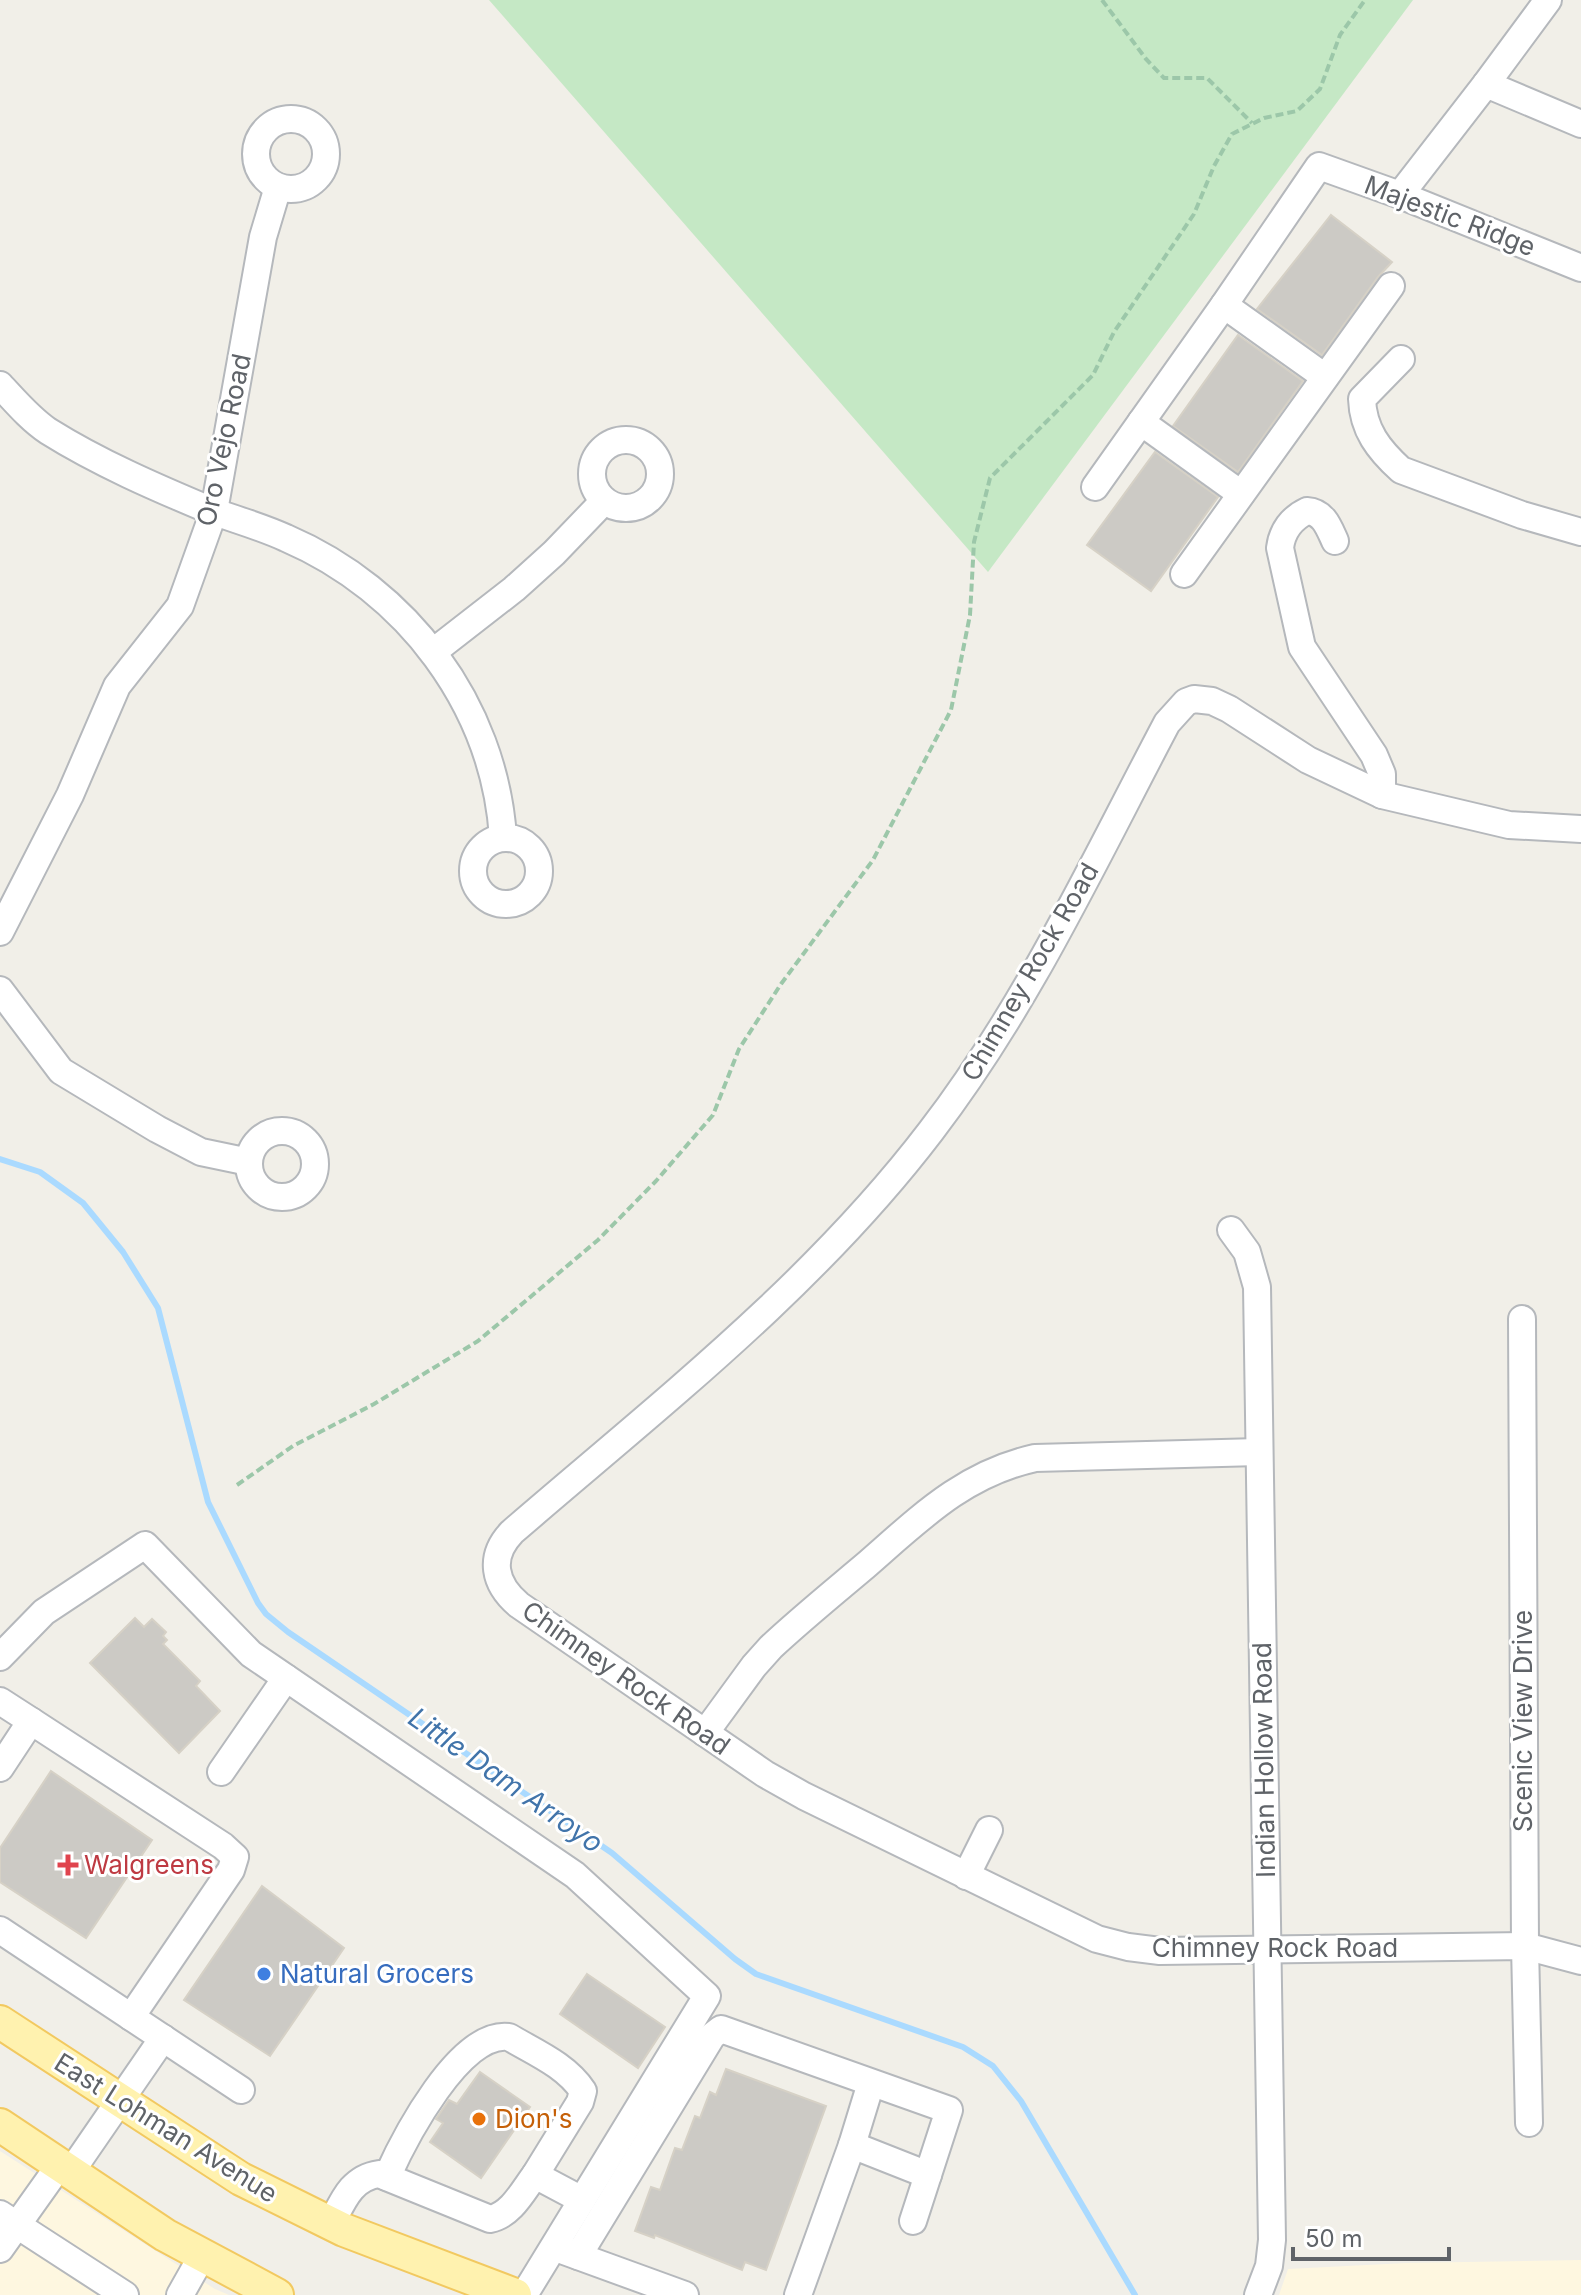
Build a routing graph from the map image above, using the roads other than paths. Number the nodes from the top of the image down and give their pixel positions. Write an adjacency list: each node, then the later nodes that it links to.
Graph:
1 (1548, 0): 2 (street)
2 (1486, 84): 3 (street); 5 (street)
3 (1581, 124)
4 (278, 187): 16 (street, Oro Vejo Road)
5 (1400, 195): 6 (street, Majestic Ridge); 8 (street, Majestic Ridge)
6 (1581, 268)
7 (1391, 286): 10 (street)
8 (1224, 305): 10 (street); 12 (street)
9 (1401, 359): 17 (street)
10 (1325, 377): 14 (street)
11 (0, 385): 16 (street)
12 (1141, 422): 13 (street); 14 (street)
13 (1095, 487)
14 (1241, 494): 19 (street)
15 (604, 501): 20 (street)
16 (214, 511): 20 (street); 24 (street, Oro Vejo Road)
17 (1581, 532)
18 (1335, 541): 21 (street)
19 (1184, 574)
20 (433, 652): 23 (street)
21 (1382, 795): 22 (street); 34 (street, Chimney Rock Road)
22 (1581, 829)
23 (503, 837)
24 (0, 932)
25 (0, 990): 26 (street)
26 (249, 1162)
27 (1231, 1230): 29 (street, Indian Hollow Road)
28 (1522, 1319): 40 (street, Scenic View Drive)
29 (1259, 1452): 34 (street); 41 (street, Indian Hollow Road)
30 (0, 1657): 31 (street)
31 (286, 1678): 36 (street); 56 (street)
32 (0, 1701): 33 (street)
33 (31, 1721): 35 (street); 43 (street)
34 (705, 1733): 38 (street, Chimney Rock Road)
35 (0, 1768)
36 (221, 1772)
37 (989, 1830): 38 (street)
38 (966, 1876): 41 (street, Chimney Rock Road)
39 (0, 1930): 43 (street)
40 (1525, 1946): 41 (street, Chimney Rock Road); 42 (street, Chimney Rock Road); 49 (street, Scenic View Drive)
41 (1267, 1950): 63 (street, Indian Hollow Road)
42 (1581, 1961)
43 (131, 2017): 45 (street)
44 (0, 2022): 48 (main road, East Lohman Avenue)
45 (163, 2038): 47 (street); 48 (street)
46 (871, 2083): 51 (street); 54 (street); 61 (street)
47 (241, 2090)
48 (120, 2102): 52 (street); 59 (main road, East Lohman Avenue)
49 (1529, 2123)
50 (0, 2125): 52 (main road)
51 (852, 2145): 54 (street); 70 (street)
52 (64, 2169): 57 (street); 62 (main road)
53 (535, 2175): 55 (street); 55 (street); 56 (street)
54 (928, 2175): 58 (street)
55 (387, 2177): 59 (street)
56 (582, 2200): 61 (street)
57 (9, 2220): 60 (street); 64 (street)
58 (913, 2221)
59 (331, 2224): 67 (main road, East Lohman Avenue)
60 (0, 2249)
61 (566, 2252): 68 (street); 69 (street)
62 (202, 2256): 65 (street); 66 (main road)
63 (1264, 2293)
64 (127, 2294)
65 (180, 2295)
66 (277, 2295)
67 (515, 2295)
68 (524, 2295)
69 (685, 2295)
70 (798, 2295)

